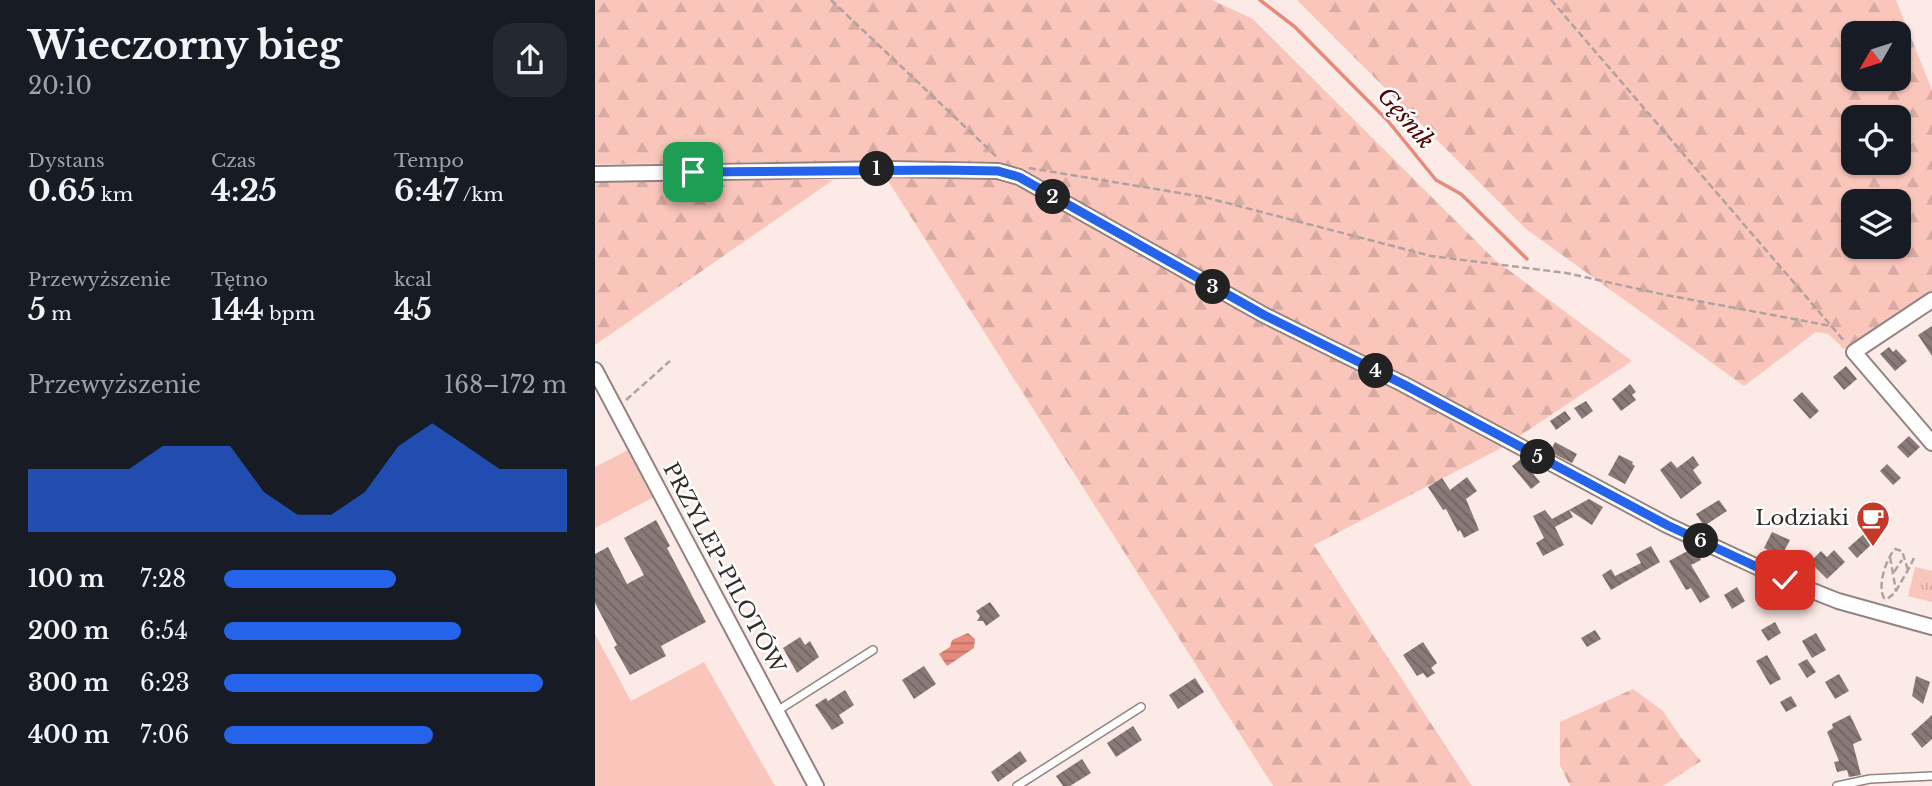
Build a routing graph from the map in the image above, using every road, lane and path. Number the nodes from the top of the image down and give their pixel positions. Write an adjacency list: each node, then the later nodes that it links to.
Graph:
1 (831, 0): 3 (path)
2 (1551, 0): 6 (path)
3 (1018, 171): 4 (street); 6 (path); 18 (street)
4 (595, 174)
5 (1932, 300): 7 (street)
6 (1831, 326): 7 (path)
7 (1854, 352): 11 (street)
8 (670, 362): 10 (path)
9 (595, 370): 10 (street, PRZYLEP-PILOTÓW)
10 (615, 409): 21 (street, PRZYLEP-PILOTÓW)
11 (1932, 443)
12 (1890, 555): 14 (path); 16 (path); 17 (path)
13 (1914, 558): 15 (path)
14 (1903, 559): 15 (path); 16 (path)
15 (1908, 570): 17 (path)
16 (1894, 572): 17 (path)
17 (1896, 591)
18 (1932, 627)
19 (873, 650): 21 (lane)
20 (1141, 707): 24 (lane)
21 (776, 711): 23 (street, PRZYLEP-PILOTÓW)
22 (1932, 776): 25 (lane)
23 (816, 786)
24 (1017, 786)
25 (1837, 786)

